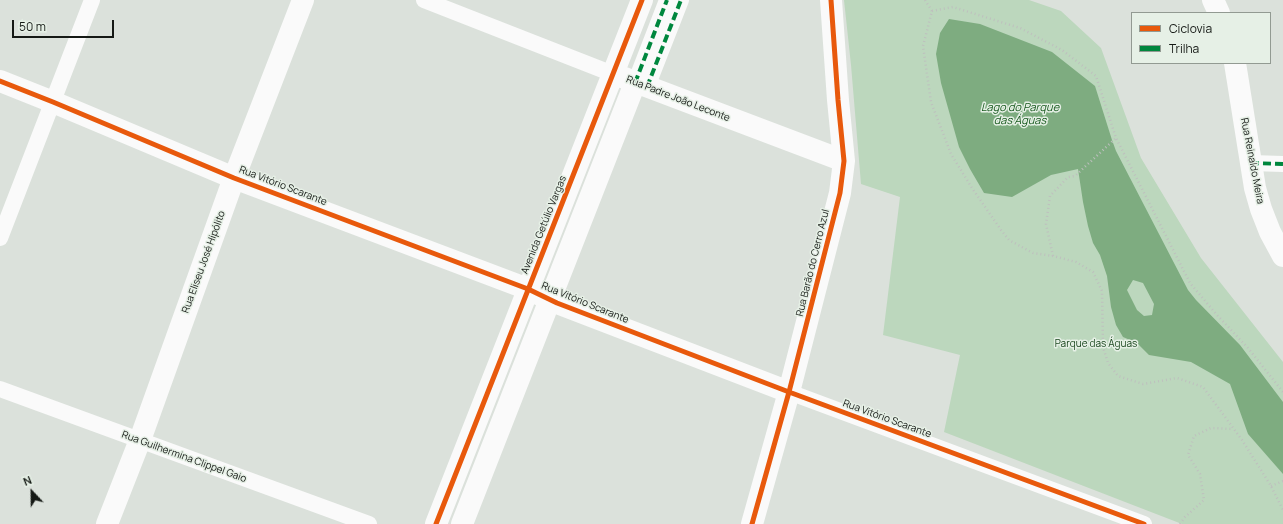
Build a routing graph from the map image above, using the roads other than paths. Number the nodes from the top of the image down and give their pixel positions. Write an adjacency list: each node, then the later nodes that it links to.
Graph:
1 (92, 0): 14 (street)
2 (303, 0): 18 (main road, Rua Eliseu José Hipólito)
3 (424, 0): 11 (street, Rua Padre João Leconte)
4 (642, 0): 11 (main road, Avenida Getúlio Vargas)
5 (667, 0): 13 (street)
6 (681, 0): 13 (street)
7 (831, 0): 15 (main road, Rua Barão do Cerro Azul)
8 (1213, 0): 9 (main road)
9 (1219, 12)
10 (1235, 64): 16 (main road, Rua Reinaldo Meira)
11 (613, 74): 13 (main road, Rua Padre João Leconte); 21 (main road, Avenida Getúlio Vargas)
12 (0, 81): 14 (main road, Rua Vitório Scarante)
13 (641, 85): 15 (main road, Rua Padre João Leconte); 22 (main road)
14 (53, 102): 18 (main road, Rua Vitório Scarante); 19 (street)
15 (844, 161): 24 (main road, Rua Barão do Cerro Azul)
16 (1251, 164): 17 (street); 20 (main road, Rua Reinaldo Meira)
17 (1283, 164)
18 (234, 178): 21 (main road, Rua Vitório Scarante); 25 (main road, Rua Eliseu José Hipólito)
19 (0, 238)
20 (1283, 256)
21 (528, 289): 22 (main road, Rua Vitório Scarante); 28 (main road, Avenida Getúlio Vargas)
22 (550, 299): 24 (main road, Rua Vitório Scarante); 29 (main road)
23 (0, 389): 25 (street, Rua Guilhermina Clippel Gaio)
24 (789, 392): 30 (main road, Rua Barão do Cerro Azul); 31 (street, Rua Vitório Scarante)
25 (140, 440): 26 (main road, Rua Eliseu José Hipólito); 27 (street, Rua Guilhermina Clippel Gaio)
26 (107, 524)
27 (369, 524)
28 (436, 524)
29 (462, 524)
30 (752, 524)
31 (1144, 524)

